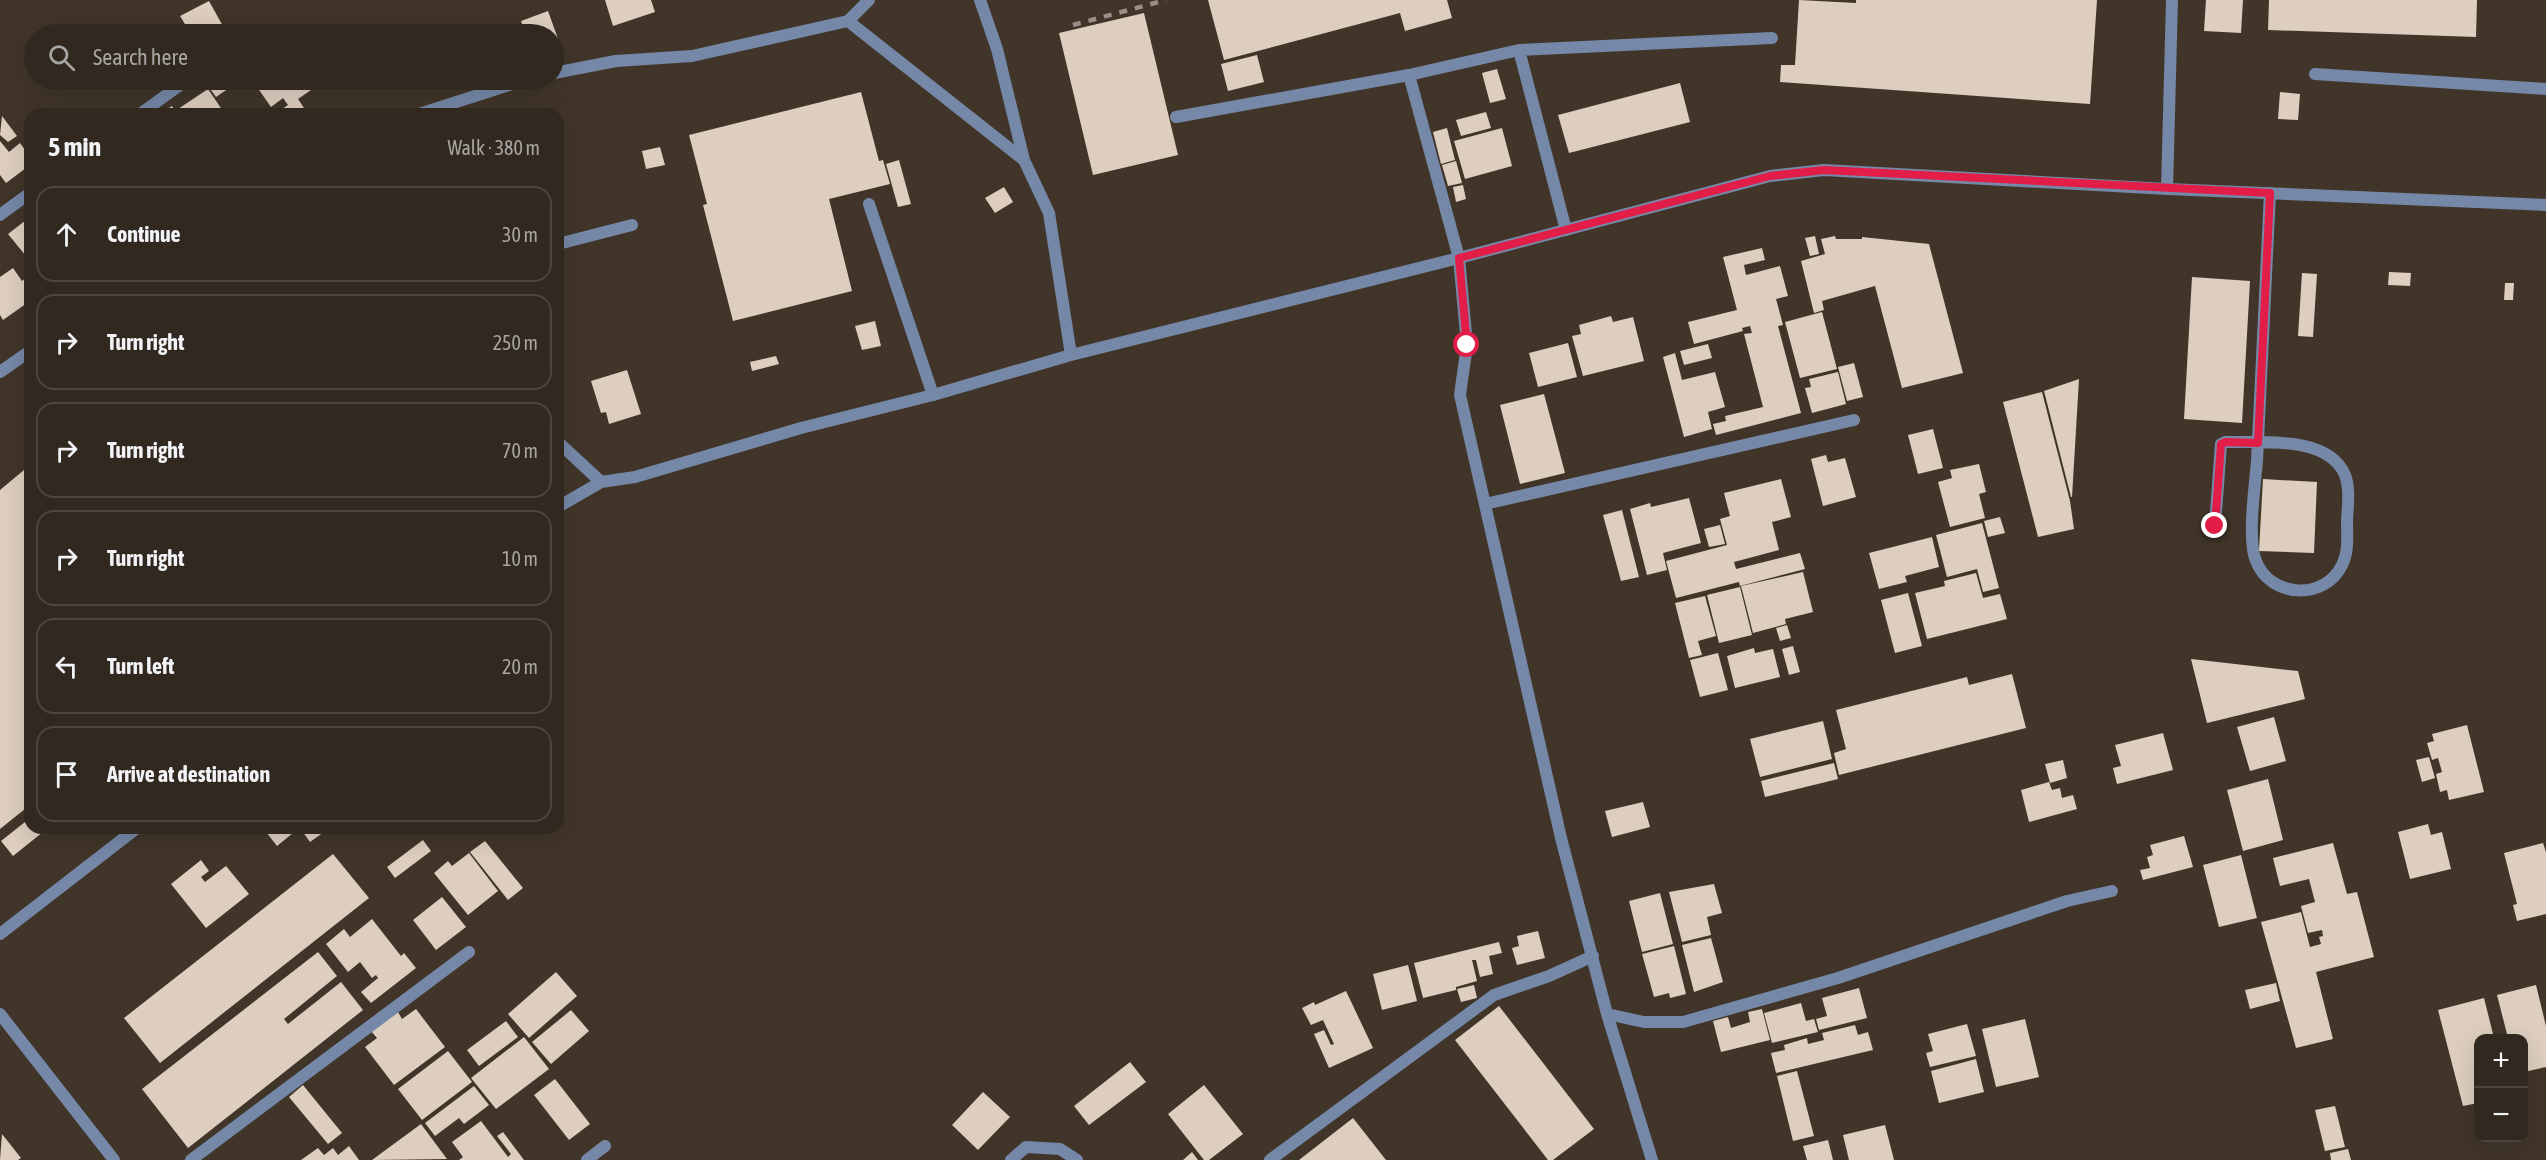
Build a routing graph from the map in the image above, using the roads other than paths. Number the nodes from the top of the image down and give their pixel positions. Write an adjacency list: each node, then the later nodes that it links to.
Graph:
1 (869, 0): 4 (street)
2 (980, 0): 16 (street)
3 (2172, 0): 17 (street)
4 (848, 21): 7 (street); 16 (street)
5 (1772, 38): 6 (street)
6 (1519, 50): 8 (street); 24 (street)
7 (564, 71)
8 (1409, 75): 15 (street); 26 (street)
9 (2315, 75): 10 (street)
10 (2546, 89)
11 (173, 90): 13 (street)
12 (494, 90): 14 (street)
13 (148, 108)
14 (438, 108)
15 (1176, 117)
16 (1024, 160): 28 (street)
17 (2167, 189): 18 (street); 24 (street)
18 (2270, 193): 21 (street); 32 (street)
19 (24, 197): 22 (street)
20 (869, 204): 30 (street)
21 (2546, 205)
22 (0, 215)
23 (632, 225): 25 (street)
24 (1566, 230): 26 (street)
25 (564, 242)
26 (1459, 258): 28 (street); 36 (street)
27 (24, 355): 29 (street)
28 (1071, 356): 30 (street)
29 (0, 372)
30 (933, 395): 34 (street)
31 (1854, 420): 36 (street)
32 (2258, 443): 32 (street); 37 (street)
33 (564, 448): 34 (street)
34 (601, 482): 35 (street)
35 (564, 504)
36 (1485, 504): 42 (street)
37 (2215, 526)
38 (129, 834): 40 (street)
39 (2112, 891): 44 (street)
40 (0, 934)
41 (469, 952): 47 (street)
42 (1593, 956): 44 (street); 51 (street)
43 (0, 1014): 46 (street)
44 (1607, 1014): 52 (street)
45 (605, 1146): 48 (street)
46 (114, 1160)
47 (191, 1160)
48 (587, 1160)
49 (1011, 1160): 50 (street)
50 (1077, 1160)
51 (1270, 1160)
52 (1653, 1160)

